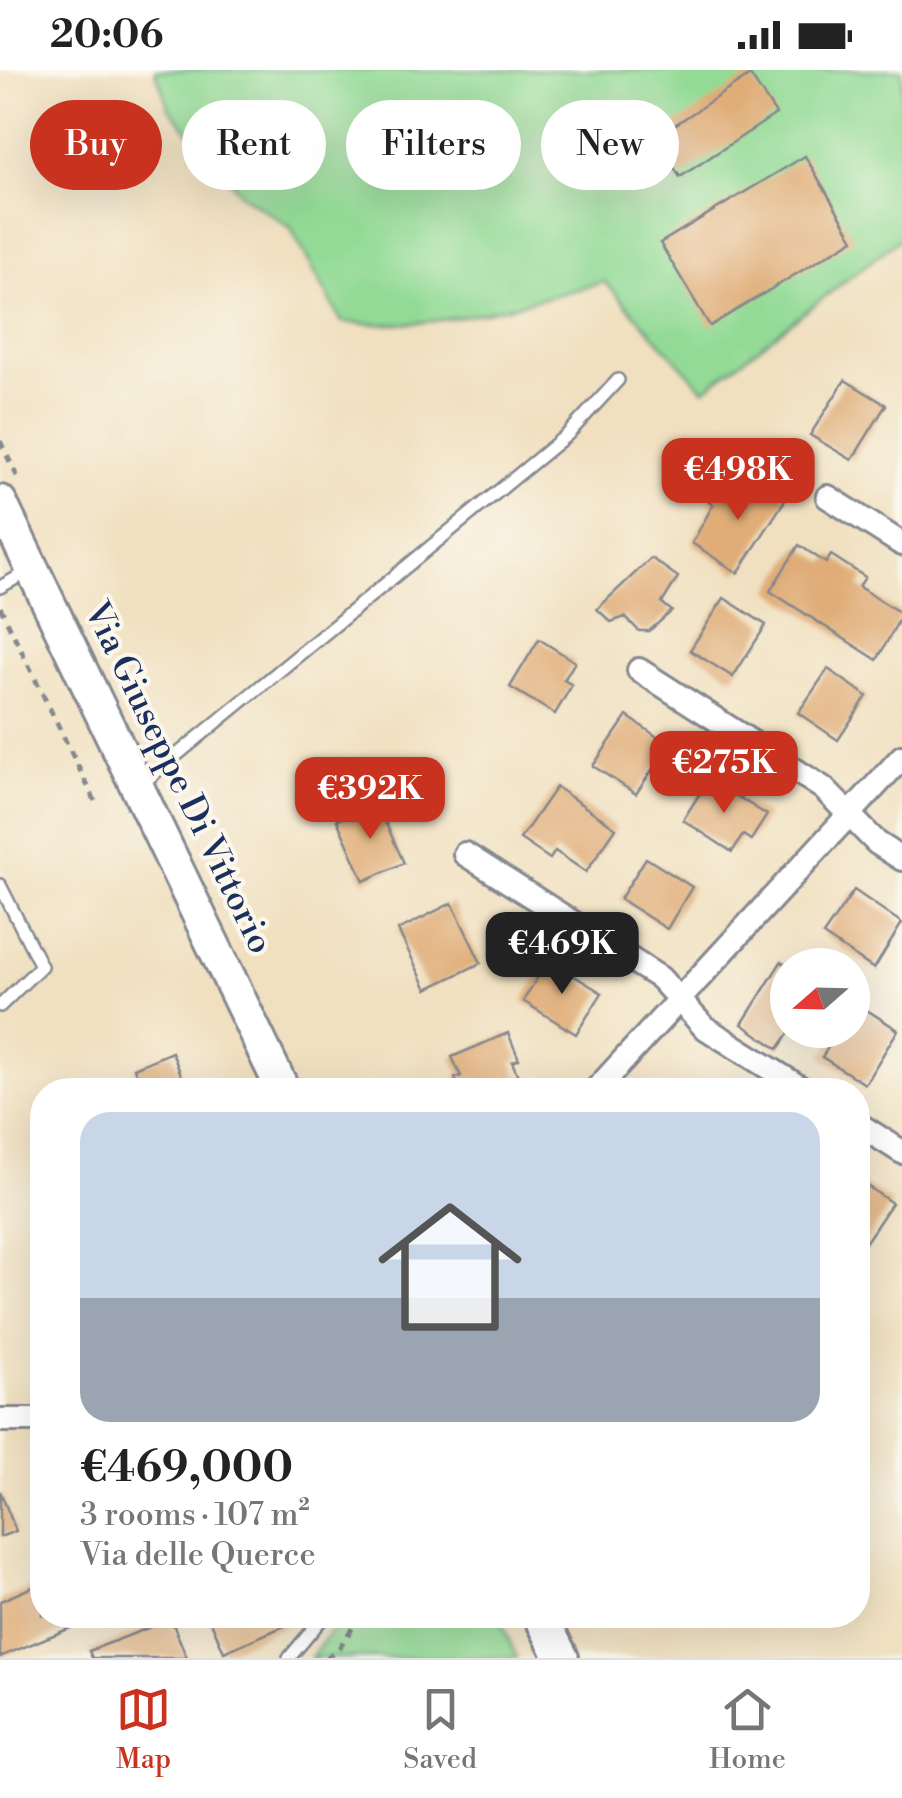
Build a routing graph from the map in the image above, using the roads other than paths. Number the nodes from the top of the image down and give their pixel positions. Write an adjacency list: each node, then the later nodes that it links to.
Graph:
1 (618, 380): 9 (lane)
2 (828, 497): 4 (street)
3 (0, 502): 5 (main road, Via Giuseppe Di Vittorio)
4 (902, 544)
5 (33, 569): 6 (lane); 9 (main road, Via Giuseppe Di Vittorio)
6 (0, 587)
7 (640, 670): 10 (street)
8 (902, 758): 10 (street)
9 (139, 786): 16 (main road, Via Giuseppe Di Vittorio)
10 (849, 815): 12 (street); 14 (street)
11 (465, 854): 14 (street)
12 (902, 859)
13 (0, 885): 15 (lane)
14 (681, 1000): 17 (street); 18 (street)
15 (0, 1006)
16 (277, 1078)
17 (607, 1078)
18 (785, 1078)
19 (870, 1132): 20 (street)
20 (902, 1152)
21 (0, 1420): 22 (street)
22 (30, 1420)
23 (314, 1628): 25 (lane)
24 (547, 1628): 26 (main road)
25 (289, 1658)
26 (562, 1658)

